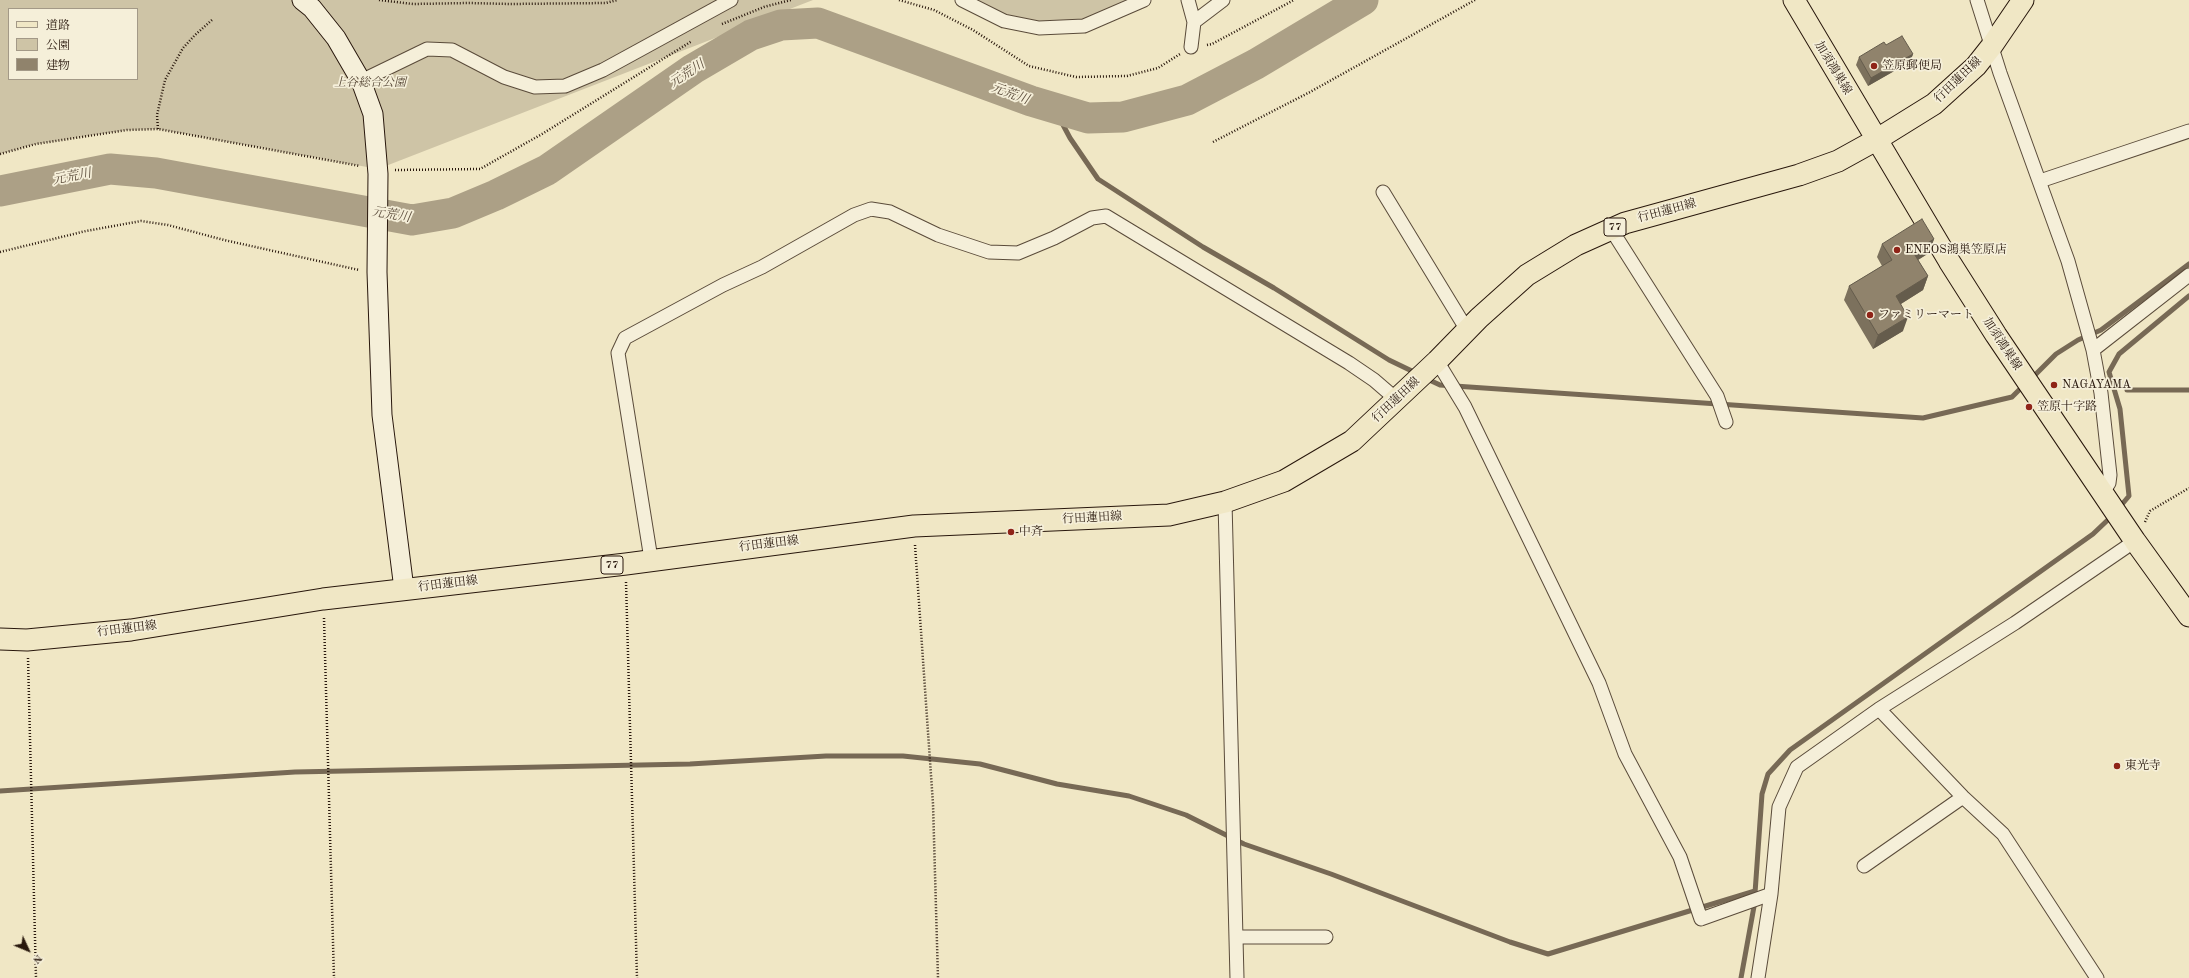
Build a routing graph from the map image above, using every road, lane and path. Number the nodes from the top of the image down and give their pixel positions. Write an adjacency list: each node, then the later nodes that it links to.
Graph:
1 (302, 0): 22 (street)
2 (379, 0): 3 (path)
3 (617, 0)
4 (731, 0): 22 (street)
5 (791, 0): 18 (path)
6 (899, 0): 20 (path)
7 (962, 0): 8 (street)
8 (1144, 0)
9 (1188, 0): 17 (street)
10 (1223, 0): 17 (street)
11 (1294, 0): 20 (path)
12 (1475, 0): 26 (path)
13 (1794, 0): 25 (main road, 加須鴻巣線)
14 (1977, 0): 21 (street)
15 (2023, 0): 21 (main road, 行田蓮田線 / 77)
16 (212, 20): 23 (path)
17 (1194, 22): 20 (street)
18 (717, 26)
19 (698, 37): 28 (path)
20 (1191, 47)
21 (1991, 47): 25 (main road, 行田蓮田線 / 77); 29 (street)
22 (361, 81): 28 (street)
23 (158, 130): 27 (path); 28 (path)
24 (2189, 131): 29 (street)
25 (1876, 140): 31 (main road, 行田蓮田線 / 77); 41 (main road, 加須鴻巣線)
26 (1213, 142)
27 (0, 154)
28 (378, 172): 33 (street)
29 (2040, 181): 36 (street)
30 (1383, 192): 35 (street)
31 (1611, 229): 35 (main road, 行田蓮田線 / 77); 39 (street)
32 (0, 252): 33 (path)
33 (377, 268): 47 (street)
34 (2189, 275): 36 (street)
35 (1467, 330): 37 (main road, 行田蓮田線 / 77)
36 (2093, 350): 41 (street)
37 (1437, 361): 38 (main road, 行田蓮田線 / 77); 55 (street)
38 (1396, 399): 42 (main road, 行田蓮田線 / 77); 45 (street)
39 (1726, 422)
40 (2189, 488): 44 (path)
41 (2102, 494): 44 (main road, 加須鴻巣線)
42 (1225, 502): 43 (main road, 行田蓮田線 / 77); 56 (street)
43 (914, 526): 45 (main road, 行田蓮田線 / 77); 61 (path)
44 (2135, 541): 49 (main road, 加須鴻巣線); 52 (street)
45 (651, 559): 46 (main road, 行田蓮田線 / 77)
46 (626, 564): 47 (main road, 行田蓮田線 / 77); 60 (path)
47 (404, 589): 48 (main road, 行田蓮田線 / 77)
48 (323, 599): 51 (main road, 行田蓮田線 / 77); 59 (path)
49 (2189, 616)
50 (0, 640): 51 (main road, 行田蓮田線 / 77)
51 (27, 640): 58 (path)
52 (1879, 709): 53 (street); 55 (street)
53 (1963, 797): 54 (street); 64 (street)
54 (1864, 866)
55 (1771, 894): 63 (street)
56 (1236, 937): 57 (street); 62 (street)
57 (1326, 937)
58 (36, 978)
59 (334, 978)
60 (637, 978)
61 (938, 978)
62 (1237, 978)
63 (1758, 978)
64 (2097, 978)

